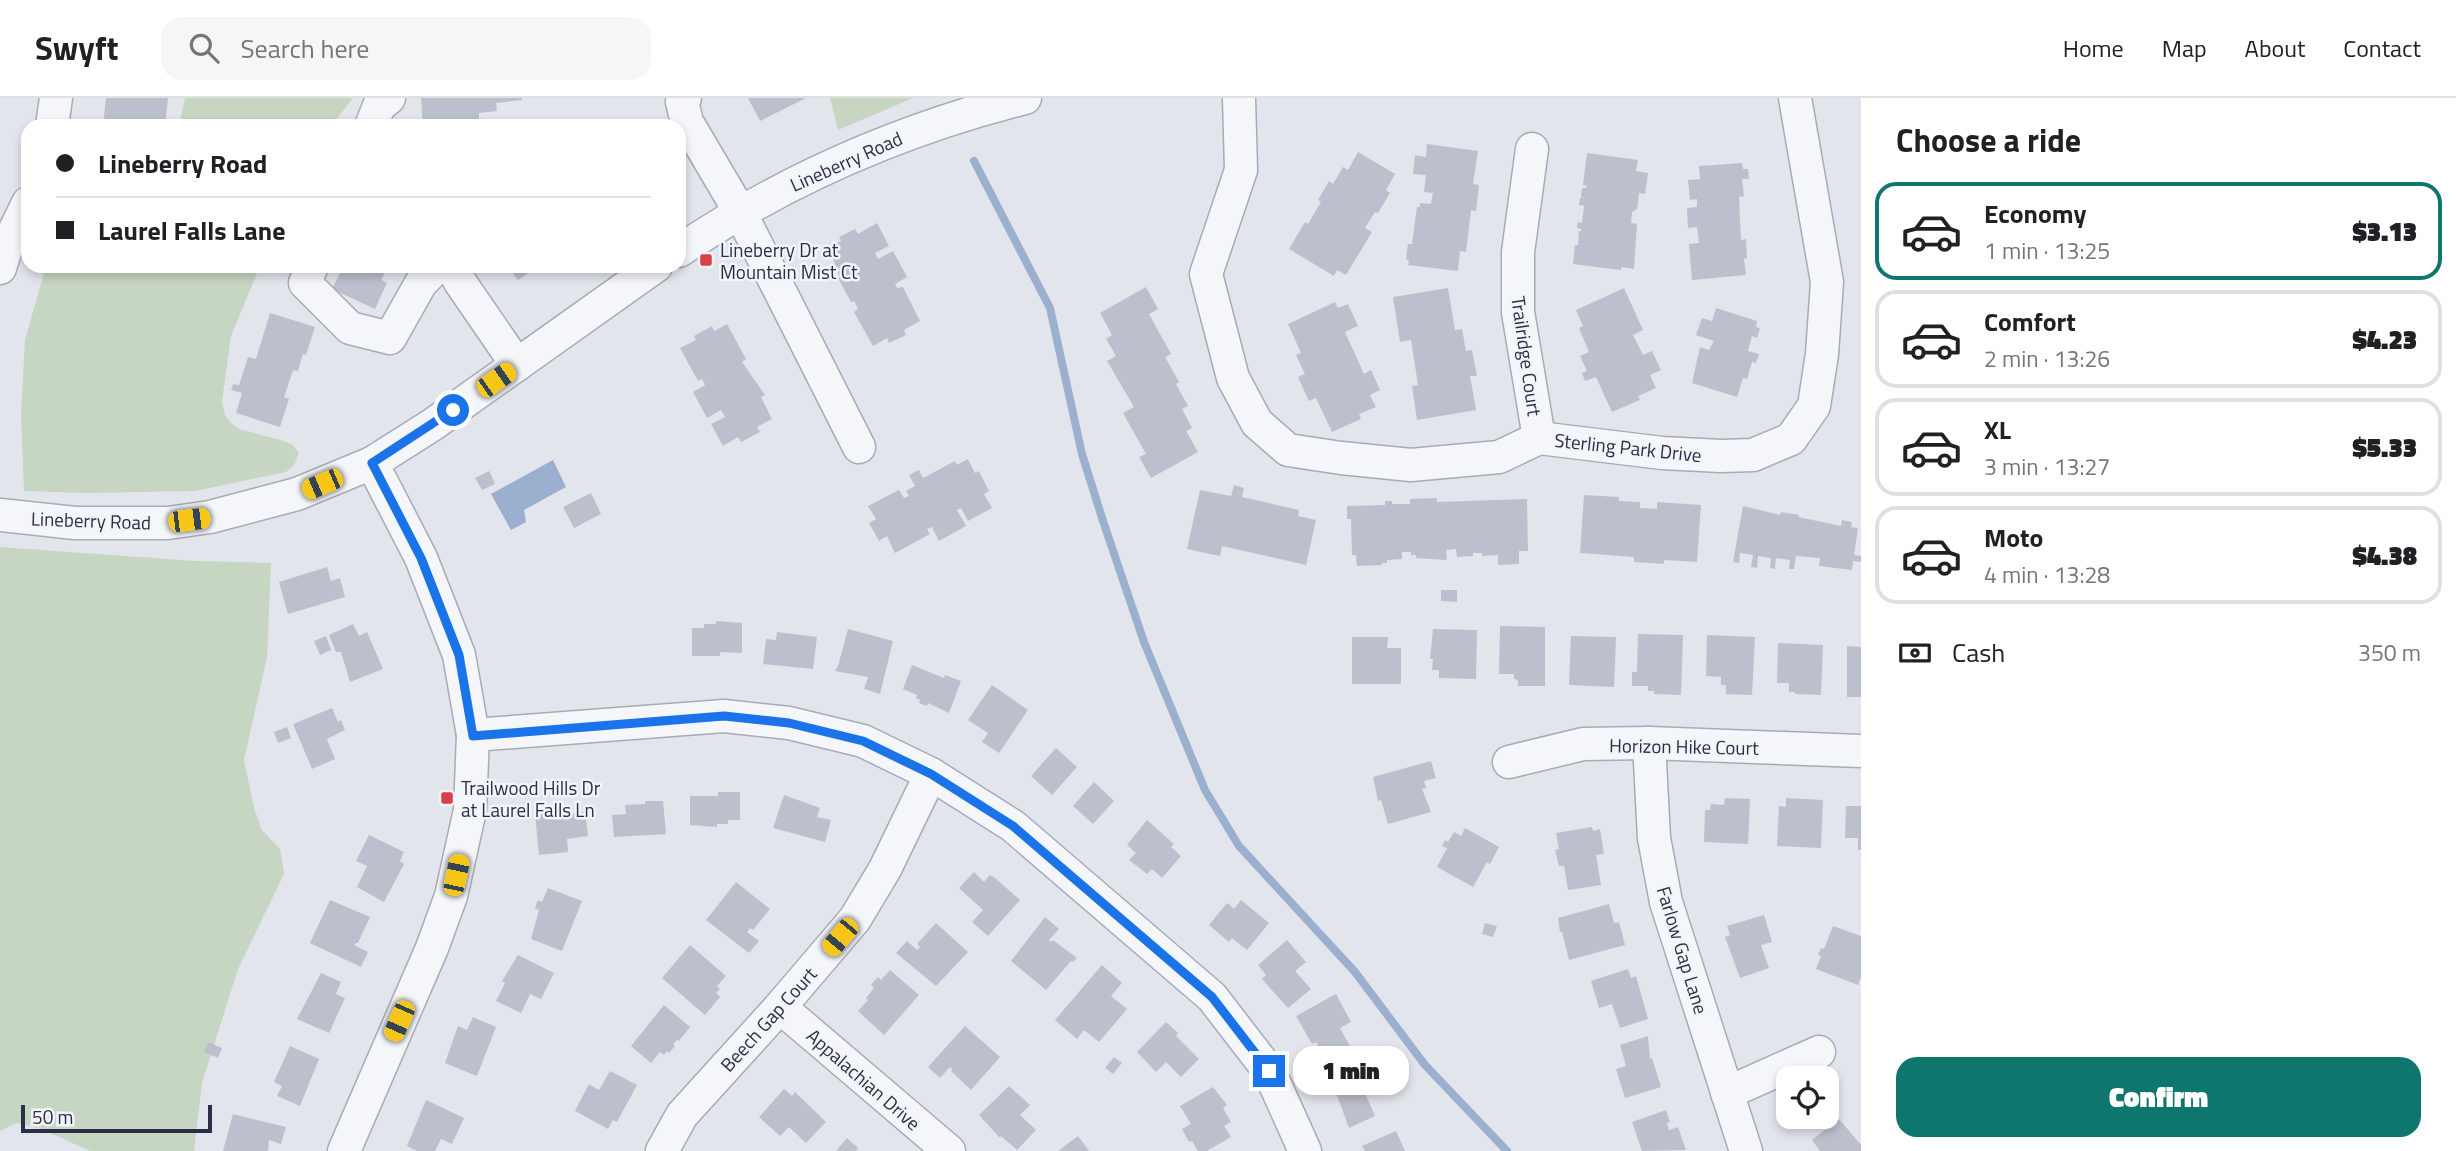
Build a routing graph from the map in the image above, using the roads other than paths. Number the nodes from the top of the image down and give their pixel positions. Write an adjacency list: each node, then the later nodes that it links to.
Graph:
1 (56, 98): 7 (street)
2 (389, 98): 8 (street)
3 (685, 98): 10 (street)
4 (1025, 98): 10 (street, Lineberry Road)
5 (1239, 98): 19 (street, Sterling Park Drive)
6 (1795, 98): 19 (street, Sterling Park Drive)
7 (53, 119)
8 (374, 119)
9 (1532, 149): 19 (street, Trailridge Court)
10 (740, 212): 12 (street, Lineberry Road); 20 (street)
11 (21, 217): 13 (street)
12 (686, 247)
13 (0, 268)
14 (309, 273): 15 (street)
15 (431, 273)
16 (456, 273): 18 (street)
17 (646, 273): 18 (street, Lineberry Road)
18 (517, 365): 21 (street, Lineberry Road)
19 (1539, 438)
20 (859, 447)
21 (372, 463): 22 (street, Lineberry Road); 23 (street)
22 (0, 514)
23 (473, 736): 27 (street); 31 (street)
24 (1649, 743): 25 (street, Horizon Hike Court); 26 (street, Horizon Hike Court); 30 (street, Farlow Gap Lane)
25 (1861, 751)
26 (1509, 762)
27 (931, 774): 28 (street, Beech Gap Court); 34 (street)
28 (780, 1007): 32 (street, Beech Gap Court); 33 (street, Appalachian Drive)
29 (1819, 1052): 30 (street)
30 (1727, 1093): 35 (street, Farlow Gap Lane)
31 (344, 1151)
32 (662, 1151)
33 (949, 1151)
34 (1305, 1151)
35 (1746, 1151)

